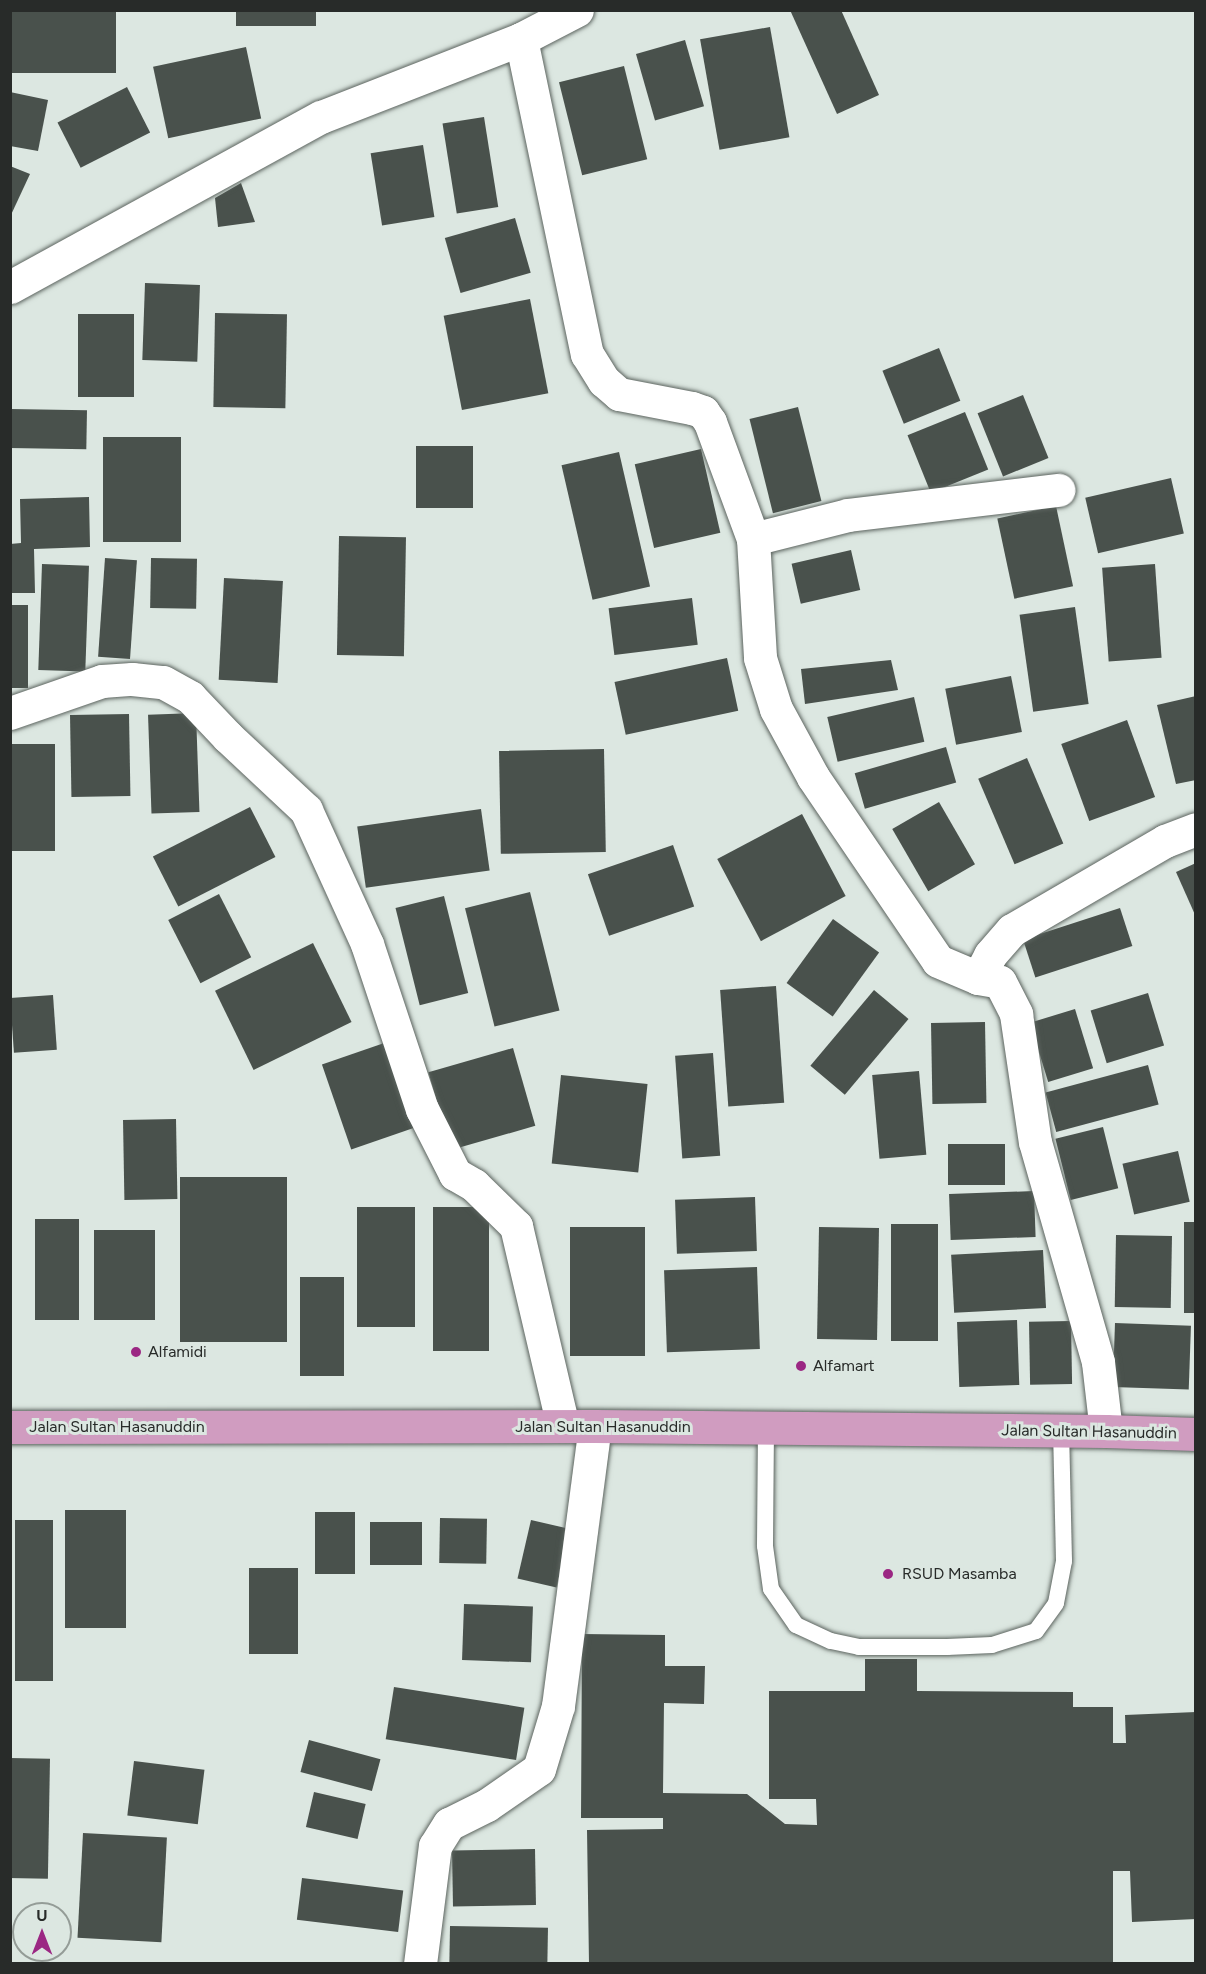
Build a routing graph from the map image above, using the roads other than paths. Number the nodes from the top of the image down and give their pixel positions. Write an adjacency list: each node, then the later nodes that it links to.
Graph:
1 (577, 10): 2 (street)
2 (521, 39): 3 (street); 5 (street)
3 (10, 287)
4 (1059, 489): 5 (street)
5 (753, 539): 8 (street)
6 (10, 713): 9 (street)
7 (1196, 829): 8 (street)
8 (978, 978): 14 (street)
9 (563, 1426): 10 (highway, Jalan Sultan Hasanuddin); 11 (highway, Jalan Sultan Hasanuddin)
10 (595, 1426): 12 (highway, Jalan Sultan Hasanuddin); 16 (street)
11 (10, 1427)
12 (766, 1428): 13 (highway, Jalan Sultan Hasanuddin); 13 (lane)
13 (1061, 1431): 14 (highway, Jalan Sultan Hasanuddin)
14 (1106, 1431): 15 (highway, Jalan Sultan Hasanuddin)
15 (1196, 1434)
16 (420, 1964)

